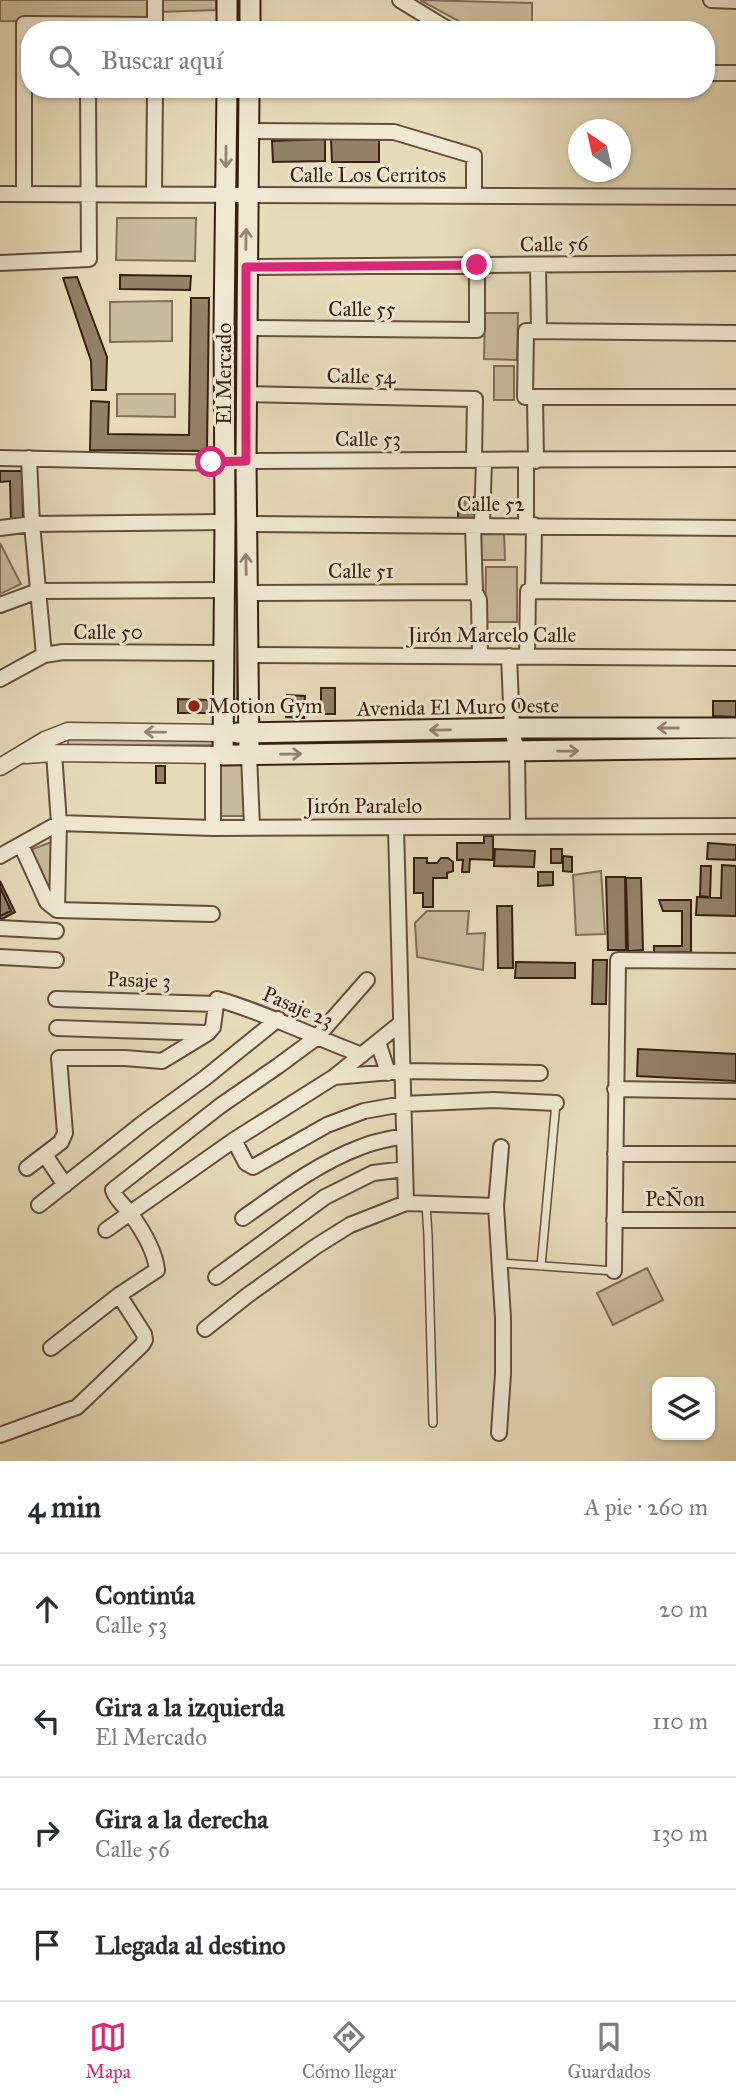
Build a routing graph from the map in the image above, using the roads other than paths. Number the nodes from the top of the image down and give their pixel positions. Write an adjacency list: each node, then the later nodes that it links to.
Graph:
1 (155, 0): 7 (street)
2 (227, 0): 8 (main road)
3 (250, 0): 9 (main road)
4 (400, 0): 10 (street)
5 (711, 0): 6 (street)
6 (736, 1)
7 (155, 21)
8 (227, 21)
9 (250, 21)
10 (434, 21)
11 (715, 74): 12 (street)
12 (736, 74)
13 (24, 98): 20 (street)
14 (88, 98): 23 (street)
15 (155, 98): 21 (street)
16 (227, 98): 22 (main road, El Mercado, one-way to 22)
17 (249, 98): 18 (main road, El Mercado)
18 (248, 131): 24 (main road, El Mercado); 25 (street)
19 (0, 194): 20 (street, Calle Los Cerritos)
20 (24, 194): 23 (street, Calle Los Cerritos)
21 (154, 194): 22 (street, Calle Los Cerritos); 23 (street, Calle Los Cerritos)
22 (226, 194): 24 (street, Calle Los Cerritos); 44 (main road, El Mercado)
23 (89, 195): 27 (street)
24 (247, 195): 25 (street, Calle Los Cerritos); 31 (main road, El Mercado, one-way to 24)
25 (474, 196): 26 (street, Calle Los Cerritos)
26 (736, 197)
27 (0, 263)
28 (736, 263): 30 (street, Calle 56)
29 (477, 265): 30 (street, Calle 56); 31 (street, Calle 56); 32 (street, Calle 55)
30 (538, 265): 33 (street)
31 (246, 267): 32 (main road, El Mercado)
32 (247, 328): 35 (main road, El Mercado)
33 (533, 331): 34 (street); 36 (street)
34 (736, 332)
35 (247, 394): 40 (street, Calle 54); 42 (main road, El Mercado)
36 (530, 397): 37 (street); 43 (street)
37 (736, 397)
38 (0, 458): 39 (street, Calle 53)
39 (29, 458): 44 (street, Calle 53); 46 (street)
40 (479, 459): 42 (street, Calle 53); 43 (street, Calle 53); 49 (street)
41 (736, 459): 43 (street, Calle 53)
42 (246, 461): 44 (street, Calle 53); 47 (main road, El Mercado)
43 (531, 461): 48 (street)
44 (225, 463): 45 (main road, El Mercado)
45 (225, 522): 46 (street); 52 (main road, El Mercado)
46 (32, 524): 50 (street); 53 (street)
47 (246, 524): 49 (street, Calle 52); 56 (main road, El Mercado, one-way to 47)
48 (530, 525): 49 (street, Calle 52); 51 (street, Calle 52); 54 (street)
49 (477, 526): 55 (street)
50 (0, 528)
51 (736, 528)
52 (224, 590): 53 (street); 59 (main road, El Mercado)
53 (38, 591): 58 (street); 60 (street)
54 (530, 591): 57 (street); 62 (street)
55 (475, 592): 56 (street, Calle 51); 63 (street)
56 (247, 593): 61 (main road, El Mercado)
57 (736, 593)
58 (0, 605)
59 (223, 653): 60 (street, Calle 50); 69 (main road, El Mercado)
60 (44, 655): 66 (street, Calle 50)
61 (247, 655): 63 (street, Jirón Marcelo Calle); 70 (main road, El Mercado)
62 (527, 655): 64 (street, Jirón Marcelo Calle); 65 (street, Jirón Marcelo Calle)
63 (480, 656): 64 (street, Jirón Marcelo Calle)
64 (509, 656): 68 (street)
65 (736, 658)
66 (0, 679)
67 (736, 728): 68 (main road, Avenida El Muro Oeste, one-way to 68)
68 (512, 729): 70 (main road, Avenida El Muro Oeste, one-way to 70); 72 (street)
69 (223, 733): 70 (main road, Avenida El Muro Oeste); 74 (street, Avenida El Muro Oeste, one-way to 74); 75 (main road, El Mercado)
70 (249, 733): 76 (main road, El Mercado)
71 (736, 748): 72 (main road, Avenida El Muro Oeste, one-way to 71)
72 (517, 752): 76 (main road, Avenida El Muro Oeste, one-way to 72); 79 (street)
73 (54, 753): 74 (street, Avenida El Muro Oeste); 75 (street, Avenida El Muro Oeste); 78 (street)
74 (20, 755): 77 (street, Avenida El Muro Oeste)
75 (218, 755): 76 (main road, Avenida El Muro Oeste); 82 (street)
76 (249, 755): 81 (street, El Mercado)
77 (0, 767)
78 (59, 824): 82 (street, Jirón Paralelo); 84 (street); 86 (street)
79 (518, 826): 80 (street, Jirón Paralelo); 83 (street, Jirón Paralelo)
80 (736, 826)
81 (252, 827): 82 (street, Jirón Paralelo); 83 (street, Jirón Paralelo)
82 (213, 828)
83 (396, 828): 97 (street)
84 (21, 845): 85 (street); 86 (street)
85 (0, 856)
86 (57, 910): 87 (street)
87 (212, 914)
88 (0, 928): 89 (street)
89 (56, 932)
90 (0, 957): 91 (street)
91 (55, 960)
92 (736, 961): 106 (street)
93 (367, 980): 100 (street)
94 (56, 999): 95 (street, Pasaje 3)
95 (216, 1001): 96 (street, Pasaje 23); 99 (street)
96 (278, 1019): 100 (street, Pasaje 23); 118 (street)
97 (401, 1023): 101 (street); 103 (street)
98 (57, 1028): 99 (street)
99 (208, 1033): 115 (street)
100 (316, 1038): 102 (street, Pasaje 23); 123 (street)
101 (378, 1042): 102 (street); 103 (street)
102 (362, 1055): 105 (street)
103 (396, 1072): 104 (street); 105 (street); 109 (street)
104 (540, 1073)
105 (334, 1077): 111 (street)
106 (615, 1089): 107 (street); 113 (street)
107 (736, 1091)
108 (556, 1103): 109 (street); 129 (lane)
109 (403, 1104): 110 (street); 111 (street)
110 (404, 1136): 117 (street); 124 (street)
111 (234, 1140): 123 (street)
112 (501, 1147): 122 (street)
113 (615, 1154): 114 (street); 125 (street)
114 (736, 1154)
115 (45, 1155): 116 (street); 118 (street)
116 (27, 1168)
117 (405, 1168): 119 (street); 131 (street)
118 (65, 1185): 121 (street)
119 (406, 1203): 120 (street); 133 (street)
120 (426, 1204): 122 (street); 135 (lane)
121 (39, 1205)
122 (496, 1206): 128 (street)
123 (130, 1213): 127 (street); 132 (street)
124 (243, 1219)
125 (614, 1220): 126 (street, PeÑon); 130 (street)
126 (736, 1220)
127 (106, 1230)
128 (499, 1263): 129 (lane); 136 (street)
129 (541, 1266): 130 (lane)
130 (614, 1271)
131 (216, 1277)
132 (119, 1295): 134 (street); 137 (street)
133 (205, 1329)
134 (51, 1348)
135 (433, 1423)
136 (499, 1433)
137 (0, 1435)

